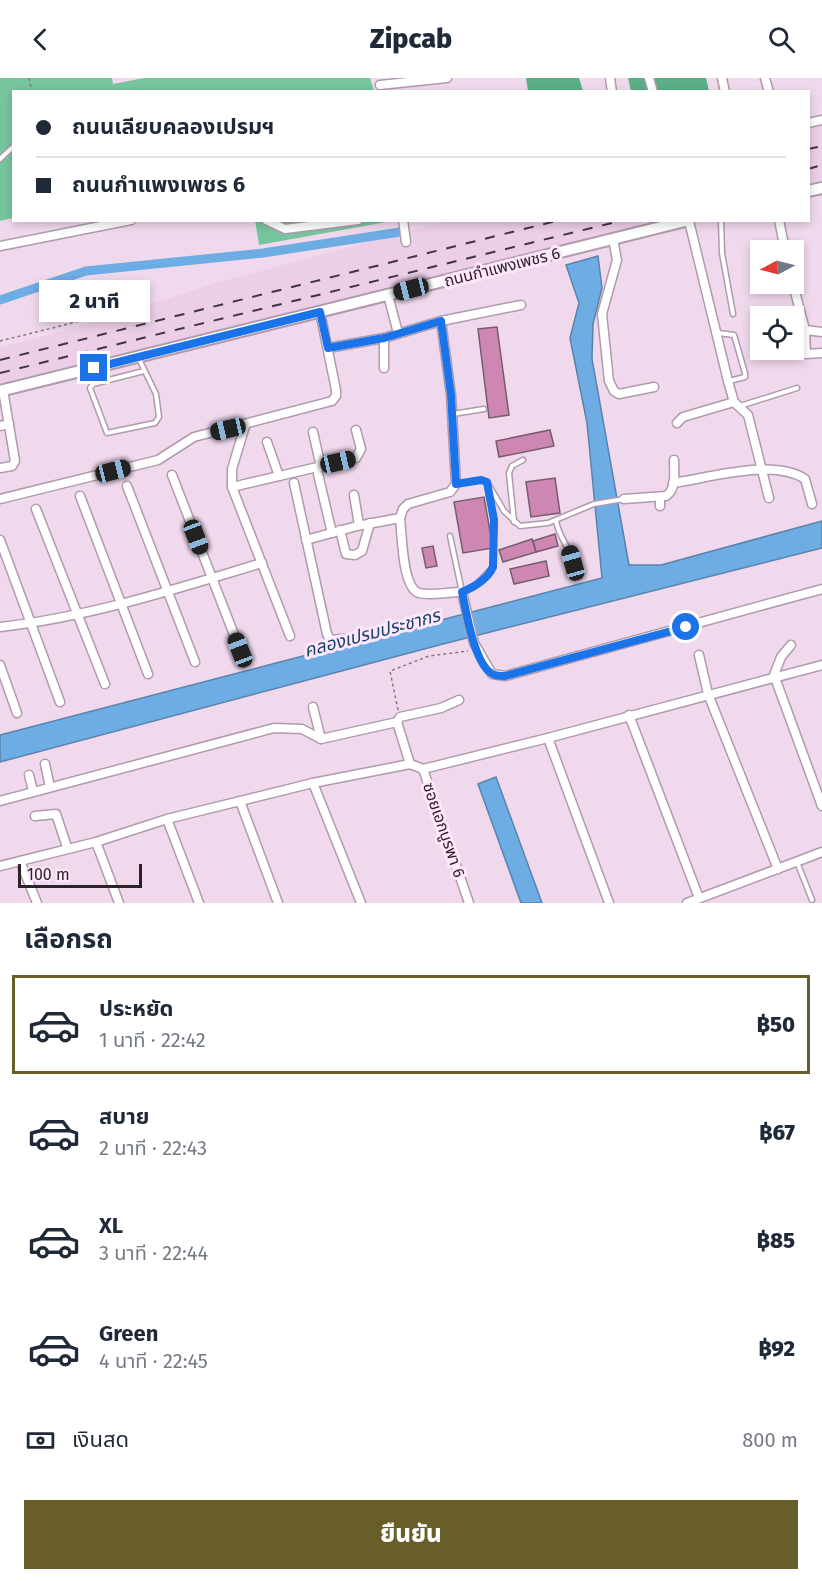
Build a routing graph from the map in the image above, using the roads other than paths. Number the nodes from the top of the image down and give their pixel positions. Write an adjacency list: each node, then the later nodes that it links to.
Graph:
1 (447, 78): 2 (street)
2 (380, 85)
3 (12, 148): 4 (lane)
4 (0, 159)
5 (121, 222): 16 (street)
6 (270, 222): 7 (street)
7 (342, 222)
8 (404, 222): 15 (street)
9 (685, 222): 13 (main road, ถนนกำแพงเพชร 6)
10 (689, 222): 26 (street)
11 (721, 222): 21 (lane)
12 (779, 222): 14 (street)
13 (614, 239): 18 (main road, ถนนกำแพงเพชร 6); 34 (street)
14 (783, 240)
15 (406, 242)
16 (0, 246)
17 (796, 294): 23 (street)
18 (388, 295): 20 (main road, ถนนกำแพงเพชร 6); 25 (street)
19 (521, 305): 22 (street)
20 (320, 312): 28 (street); 30 (main road, ถนนกำแพงเพชร 6)
21 (733, 314)
22 (441, 321): 25 (street); 39 (street)
23 (805, 330): 24 (street); 29 (street)
24 (822, 332)
25 (398, 333): 27 (street)
26 (717, 333): 33 (street); 33 (lane)
27 (384, 338): 28 (street); 31 (street)
28 (328, 348): 42 (street)
29 (822, 353)
30 (138, 357): 32 (lane); 36 (main road, ถนนกำแพงเพชร 6)
31 (384, 368)
32 (144, 370): 32 (lane)
33 (728, 381): 37 (street)
34 (654, 387)
35 (797, 388): 37 (lane)
36 (1, 391): 41 (street)
37 (737, 404): 40 (street); 50 (street)
38 (484, 409): 39 (lane)
39 (453, 414): 56 (street)
40 (677, 423)
41 (4, 425): 48 (street)
42 (245, 426): 58 (street); 62 (street)
43 (356, 430): 49 (street)
44 (313, 432): 49 (street)
45 (267, 442): 52 (street)
46 (523, 460): 69 (lane)
47 (674, 460): 55 (street)
48 (0, 468)
49 (320, 470): 52 (street); 71 (street)
50 (762, 470): 55 (street); 61 (street); 64 (street)
51 (172, 475): 77 (street)
52 (279, 476): 58 (street)
53 (487, 482): 56 (lane); 69 (lane); 80 (lane)
54 (294, 483): 74 (street)
55 (673, 483): 63 (street)
56 (456, 484): 66 (street)
57 (127, 486): 79 (street)
58 (232, 487): 76 (street)
59 (354, 495): 70 (street)
60 (80, 496): 81 (street)
61 (769, 498)
62 (0, 499)
63 (624, 499): 67 (lane)
64 (812, 504)
65 (36, 509): 82 (street)
66 (400, 518): 68 (street); 80 (street)
67 (556, 520): 69 (lane); 75 (lane)
68 (370, 523): 70 (street); 71 (street)
69 (514, 523)
70 (359, 525): 71 (street)
71 (336, 532): 74 (street)
72 (450, 536): 80 (lane)
73 (0, 540): 83 (street)
74 (306, 540): 86 (street)
75 (573, 563)
76 (262, 564): 77 (street); 85 (street)
77 (212, 578): 79 (street); 88 (street)
78 (822, 589): 80 (street)
79 (168, 591): 81 (street); 90 (street)
80 (462, 592)
81 (122, 605): 82 (street); 93 (street)
82 (78, 615): 83 (street); 95 (street)
83 (30, 623): 84 (street); 98 (street)
84 (0, 627)
85 (290, 636)
86 (356, 638)
87 (791, 645): 94 (street)
88 (240, 650)
89 (699, 655): 96 (street)
90 (195, 662)
91 (0, 665): 100 (street)
92 (822, 665): 94 (street)
93 (148, 674)
94 (774, 676): 96 (street); 114 (street)
95 (105, 684)
96 (708, 694): 101 (street); 123 (street)
97 (459, 700): 102 (street)
98 (60, 702)
99 (313, 707): 104 (street)
100 (16, 713)
101 (628, 715): 103 (street); 124 (street)
102 (399, 719): 104 (street); 106 (street)
103 (548, 738): 107 (street); 132 (street)
104 (321, 739): 110 (street)
105 (45, 764): 110 (street)
106 (410, 764): 107 (street, ซอยเอกบูรพา 6); 109 (street)
107 (423, 769): 131 (street, ซอยเอกบูรพา 6)
108 (29, 775): 111 (street)
109 (313, 783): 113 (street); 130 (street)
110 (50, 787): 111 (street)
111 (33, 791): 112 (street)
112 (0, 801)
113 (240, 801): 116 (street); 129 (street)
114 (822, 806)
115 (35, 816): 118 (street)
116 (167, 819): 117 (street); 128 (street)
117 (96, 842): 118 (street); 127 (street)
118 (67, 847): 120 (street)
119 (822, 852): 121 (street)
120 (20, 861): 122 (street); 126 (street)
121 (797, 862): 123 (street); 125 (lane)
122 (0, 866)
123 (778, 869): 124 (street)
124 (699, 898): 133 (street)
125 (812, 900)
126 (37, 903)
127 (119, 903)
128 (199, 903)
129 (278, 903)
130 (361, 903)
131 (469, 903)
132 (609, 903)
133 (687, 903)

